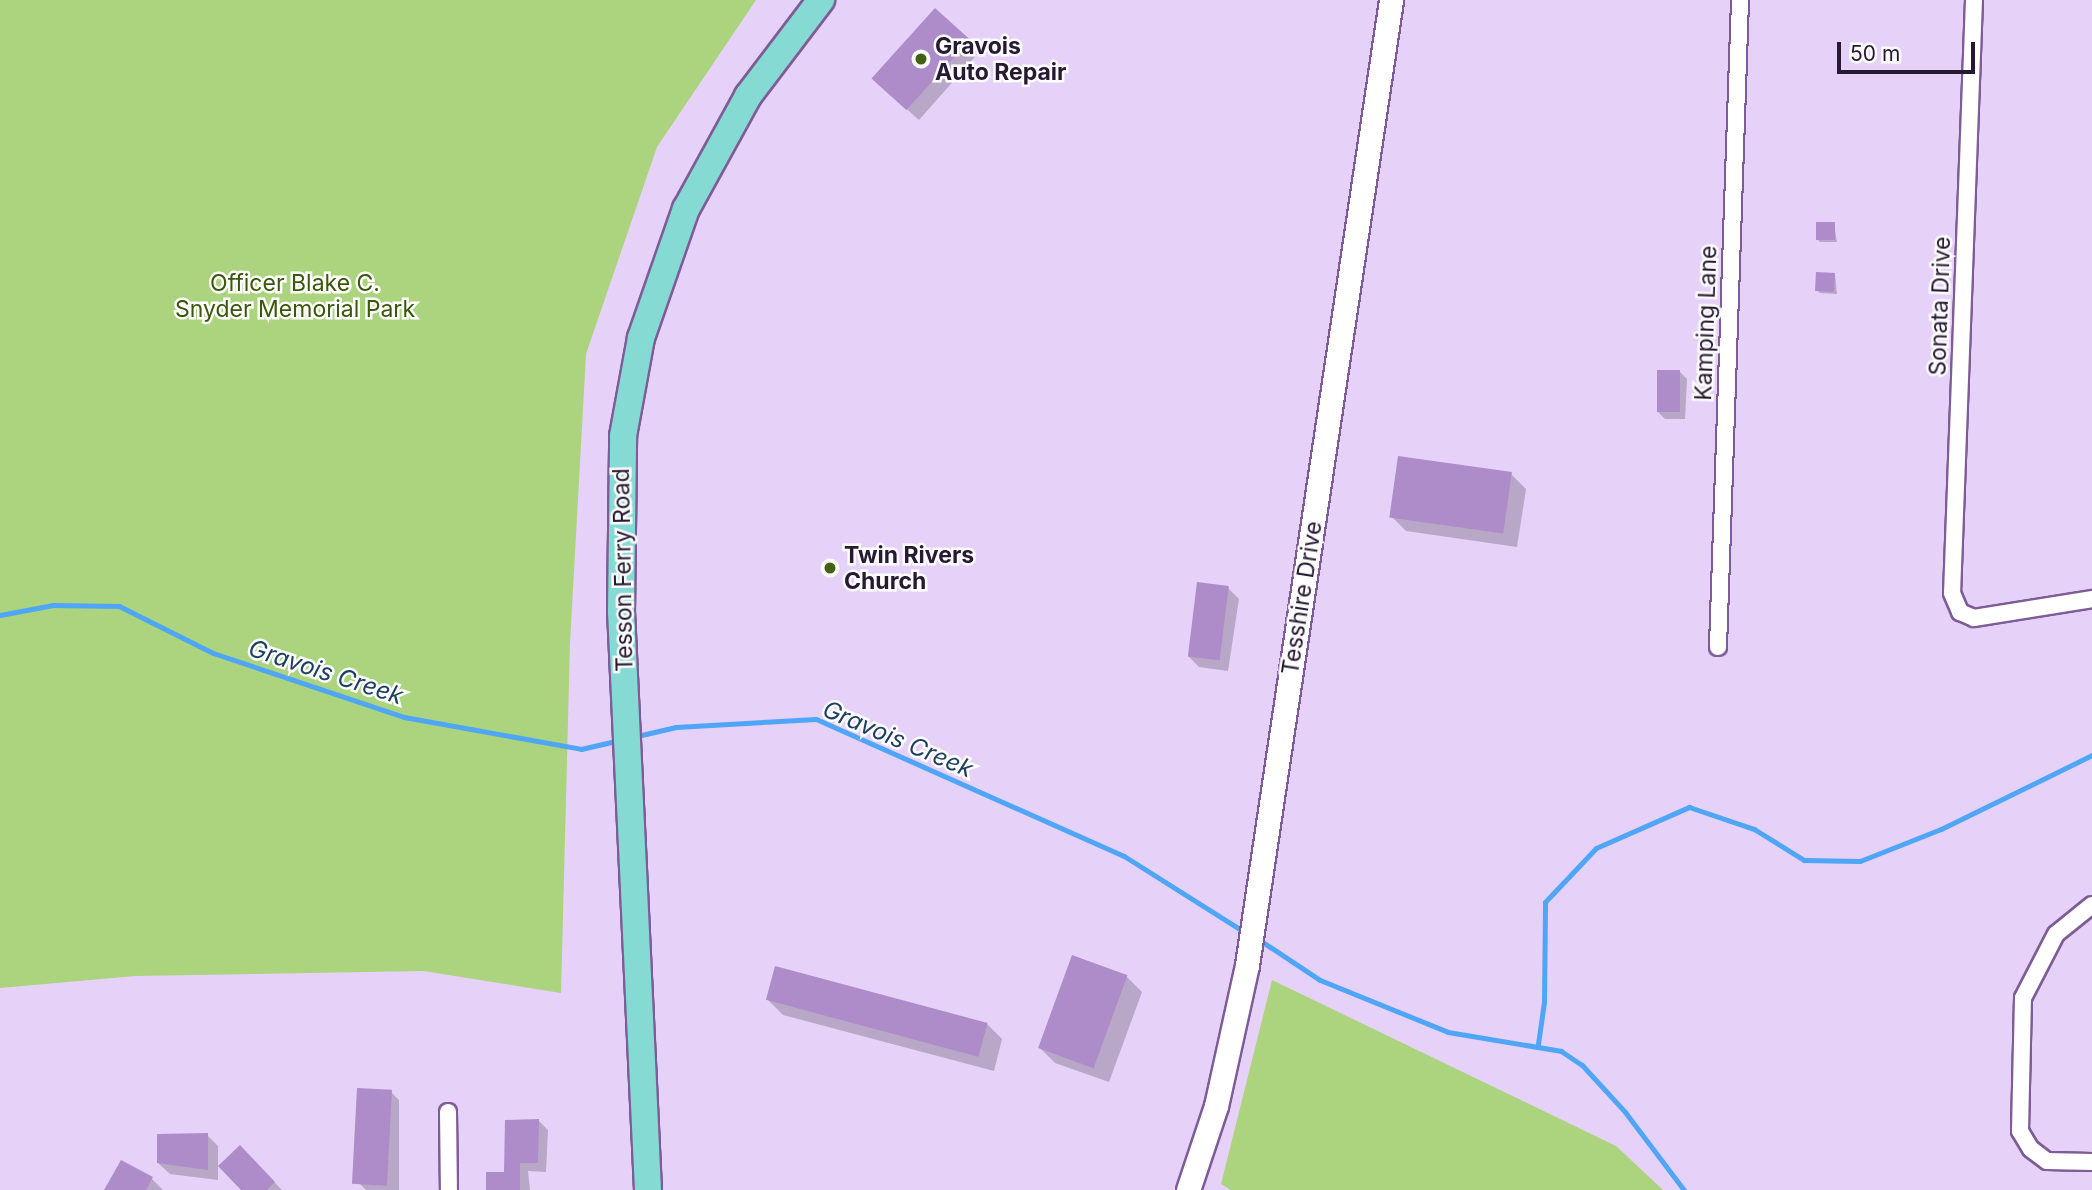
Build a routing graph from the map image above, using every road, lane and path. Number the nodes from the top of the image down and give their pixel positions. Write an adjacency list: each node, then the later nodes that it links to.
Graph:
1 (821, 0): 11 (main road, Tesson Ferry Road)
2 (1391, 0): 12 (street, Tesshire Drive)
3 (1740, 0): 6 (street, Kamping Lane)
4 (1974, 0): 5 (street, Sonata Drive)
5 (2092, 599)
6 (1718, 647)
7 (2092, 905): 9 (street)
8 (448, 1112): 10 (street)
9 (2092, 1162)
10 (449, 1190)
11 (648, 1190)
12 (1188, 1190)

